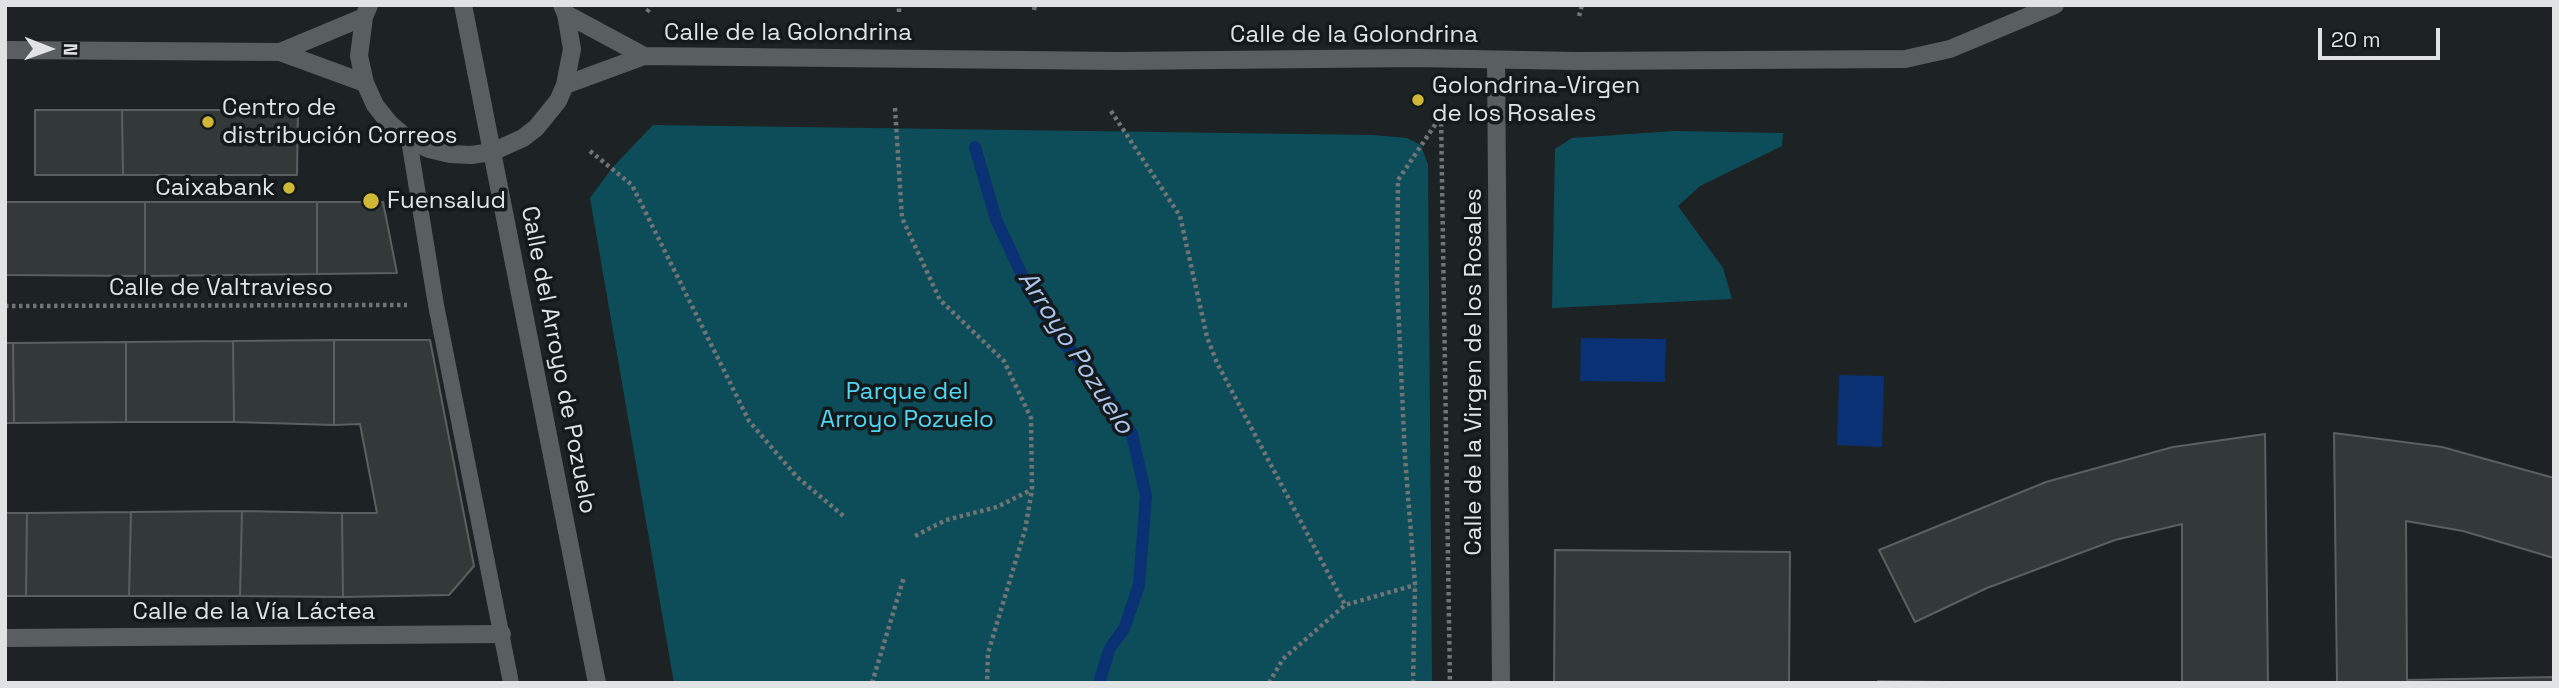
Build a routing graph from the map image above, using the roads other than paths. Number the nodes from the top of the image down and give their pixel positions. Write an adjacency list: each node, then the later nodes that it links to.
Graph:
1 (463, 5): 12 (street, Calle del Arroyo de Pozuelo)
2 (2055, 5): 8 (street, Calle de la Golondrina)
3 (564, 10): 7 (street, Calle de la Golondrina); 10 (street)
4 (366, 11): 6 (street); 9 (street)
5 (5, 50): 6 (street)
6 (280, 52): 9 (street)
7 (644, 56): 8 (street, Calle de la Golondrina); 10 (street, Calle de la Golondrina)
8 (1496, 60): 17 (street, Calle de la Virgen de los Rosales)
9 (365, 83): 11 (street)
10 (565, 85): 12 (street)
11 (409, 139): 12 (street); 13 (lane)
12 (492, 152): 16 (street, Calle del Arroyo de Pozuelo)
13 (502, 634): 14 (street, Calle de la Vía Láctea); 15 (lane)
14 (5, 638)
15 (511, 683)
16 (597, 683)
17 (1501, 683)

